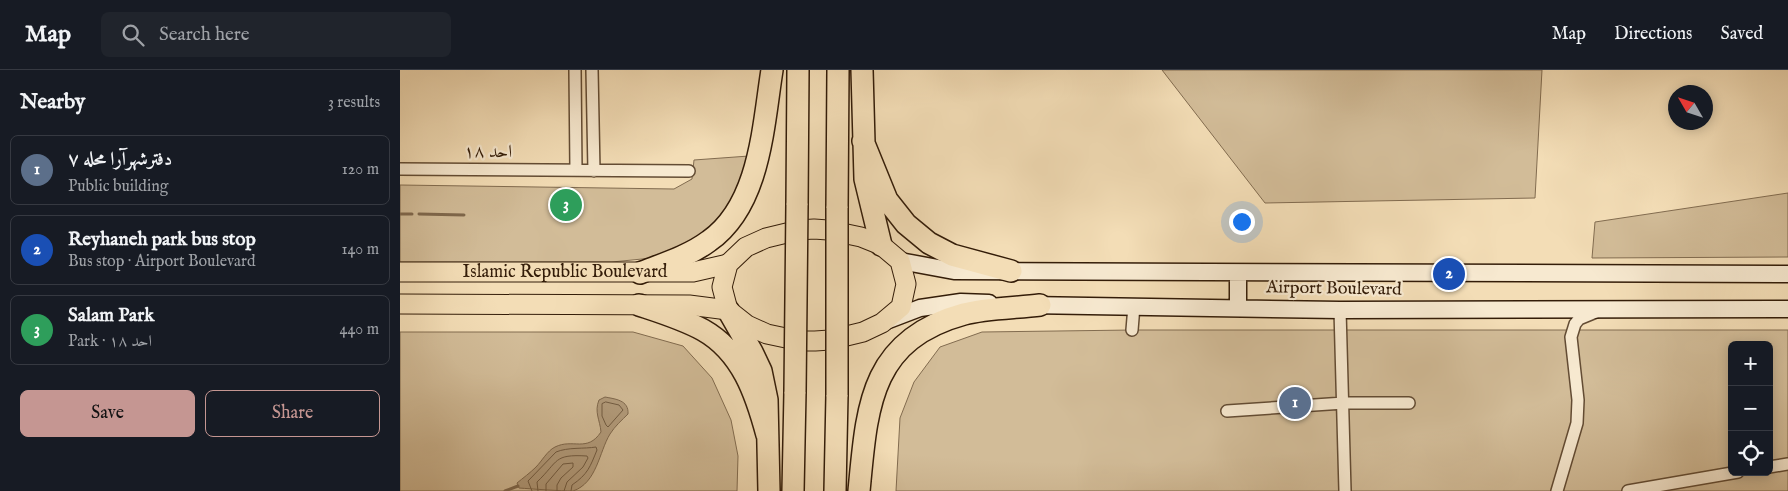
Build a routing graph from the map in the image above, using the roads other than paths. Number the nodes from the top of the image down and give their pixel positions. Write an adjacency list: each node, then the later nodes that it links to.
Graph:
1 (575, 70): 9 (street)
2 (592, 70): 10 (street)
3 (772, 70): 17 (highway)
4 (798, 70): 39 (highway, bridge)
5 (838, 70): 40 (highway, bridge)
6 (862, 70): 7 (highway)
7 (863, 141): 12 (highway); 15 (highway)
8 (400, 169): 9 (street, احد ۱۸)
9 (576, 170): 10 (street, احد ۱۸)
10 (594, 171): 11 (street, احد ۱۸)
11 (689, 171)
12 (881, 245): 13 (main road); 14 (main road)
13 (900, 261): 15 (main road, Airport Boulevard); 29 (main road)
14 (728, 264): 17 (main road, Islamic Republic Boulevard); 26 (main road)
15 (1011, 271): 18 (main road, Airport Boulevard)
16 (400, 272): 17 (main road, Islamic Republic Boulevard)
17 (640, 273)
18 (1238, 274): 19 (main road, Airport Boulevard); 24 (main road)
19 (1788, 274)
20 (400, 304): 21 (main road, Islamic Republic Boulevard)
21 (639, 305): 26 (main road, Islamic Republic Boulevard); 34 (highway)
22 (1040, 305): 23 (main road, Airport Boulevard); 29 (main road, Airport Boulevard); 41 (highway)
23 (1134, 306): 24 (main road, Airport Boulevard); 30 (street)
24 (1238, 308): 27 (main road, Airport Boulevard)
25 (1788, 308): 28 (main road, Airport Boulevard)
26 (728, 310): 29 (main road); 34 (highway)
27 (1340, 310): 28 (main road, Airport Boulevard); 31 (street)
28 (1601, 310): 43 (street)
29 (882, 323)
30 (1132, 330)
31 (1344, 403): 32 (street); 33 (street); 42 (street)
32 (1409, 403)
33 (1227, 411)
34 (767, 435): 38 (highway)
35 (1788, 464): 36 (street)
36 (1773, 466)
37 (1728, 474): 44 (street)
38 (769, 491)
39 (793, 491)
40 (835, 491)
41 (858, 491)
42 (1345, 491)
43 (1557, 491)
44 (1628, 491)

